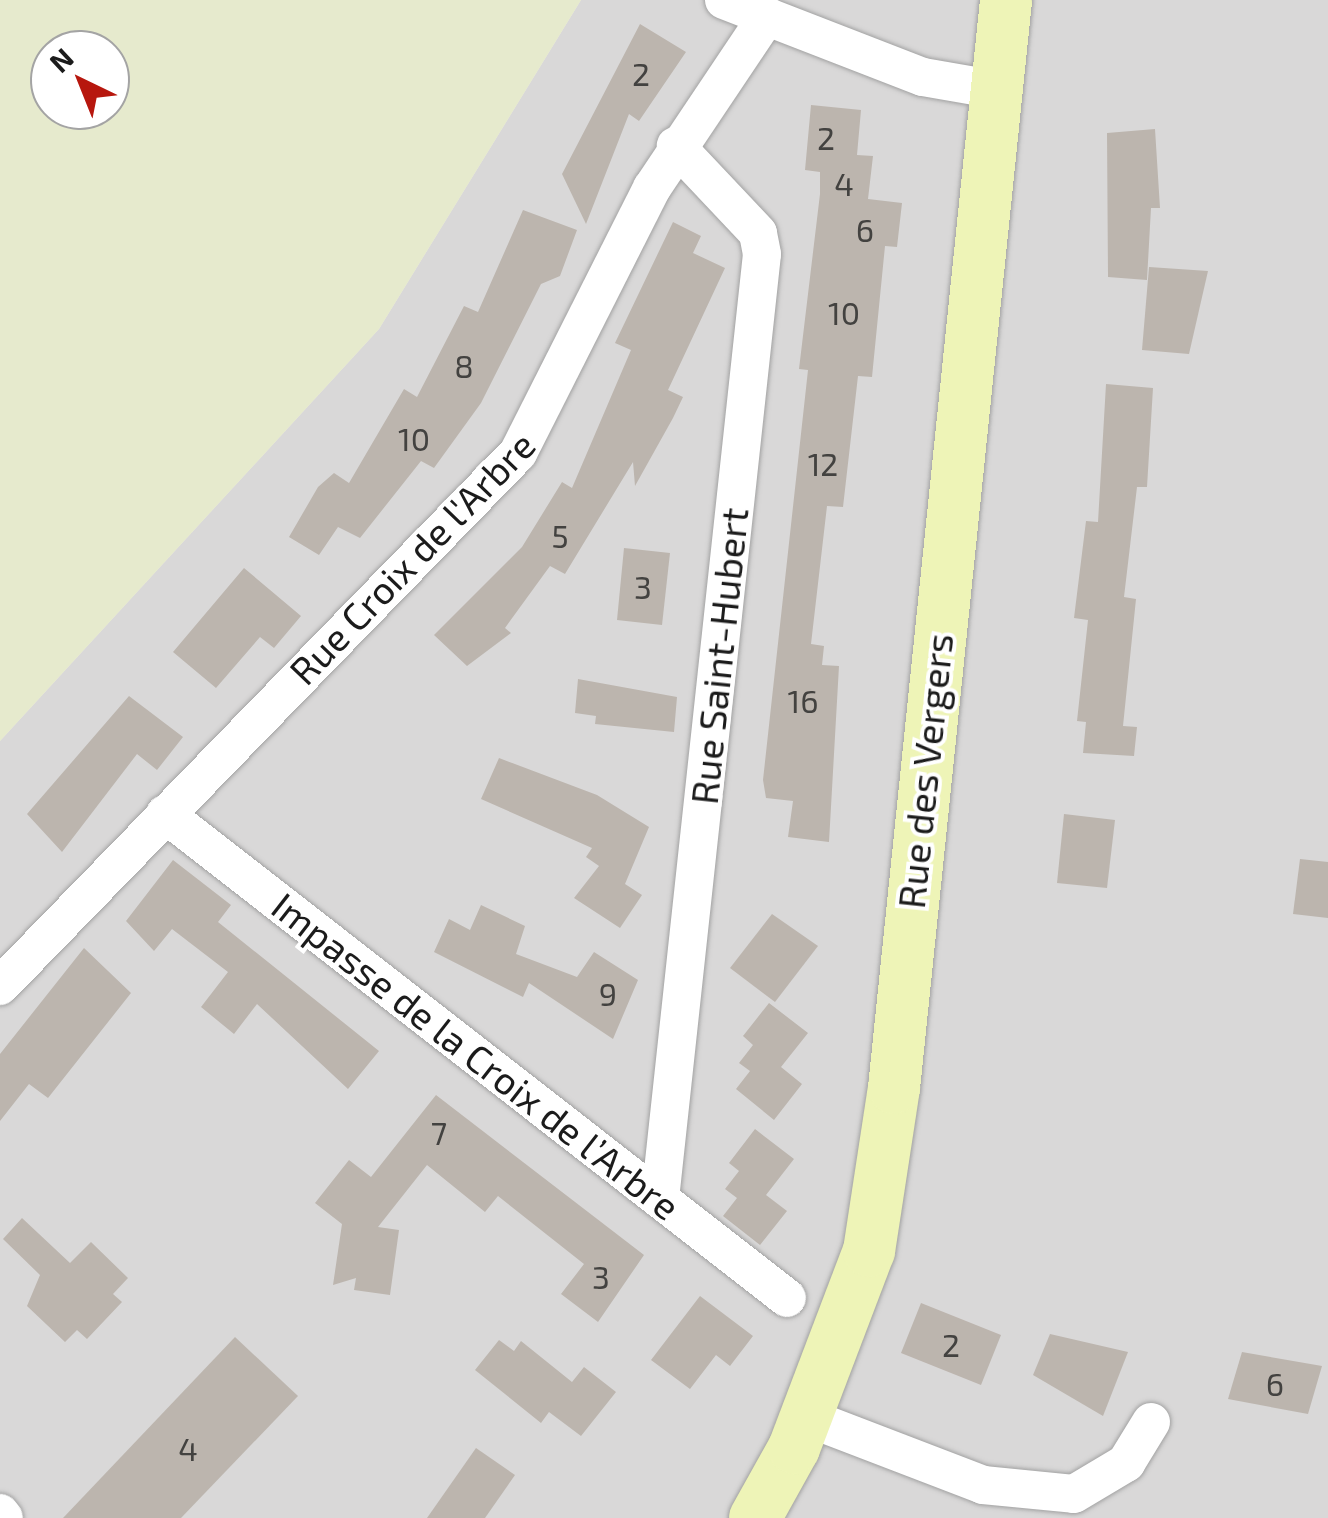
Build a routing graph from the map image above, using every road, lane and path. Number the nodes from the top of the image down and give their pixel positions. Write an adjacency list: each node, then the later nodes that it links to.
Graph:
1 (724, 0): 3 (street)
2 (1006, 0): 4 (main road, Rue des Vergers)
3 (786, 13): 4 (street); 5 (street, Rue Croix de l'Arbre)
4 (998, 90): 10 (main road, Rue des Vergers)
5 (676, 146): 6 (street, Rue Croix de l'Arbre); 8 (street, Rue Saint-Hubert)
6 (165, 814): 7 (street, Rue Croix de l'Arbre); 8 (street, Impasse de la Croix de l’Arbre)
7 (0, 986)
8 (660, 1199): 9 (street, Impasse de la Croix de l’Arbre)
9 (787, 1298)
10 (806, 1417): 12 (street); 13 (main road, Rue des Vergers)
11 (1151, 1422): 12 (street)
12 (980, 1502)
13 (755, 1518)

